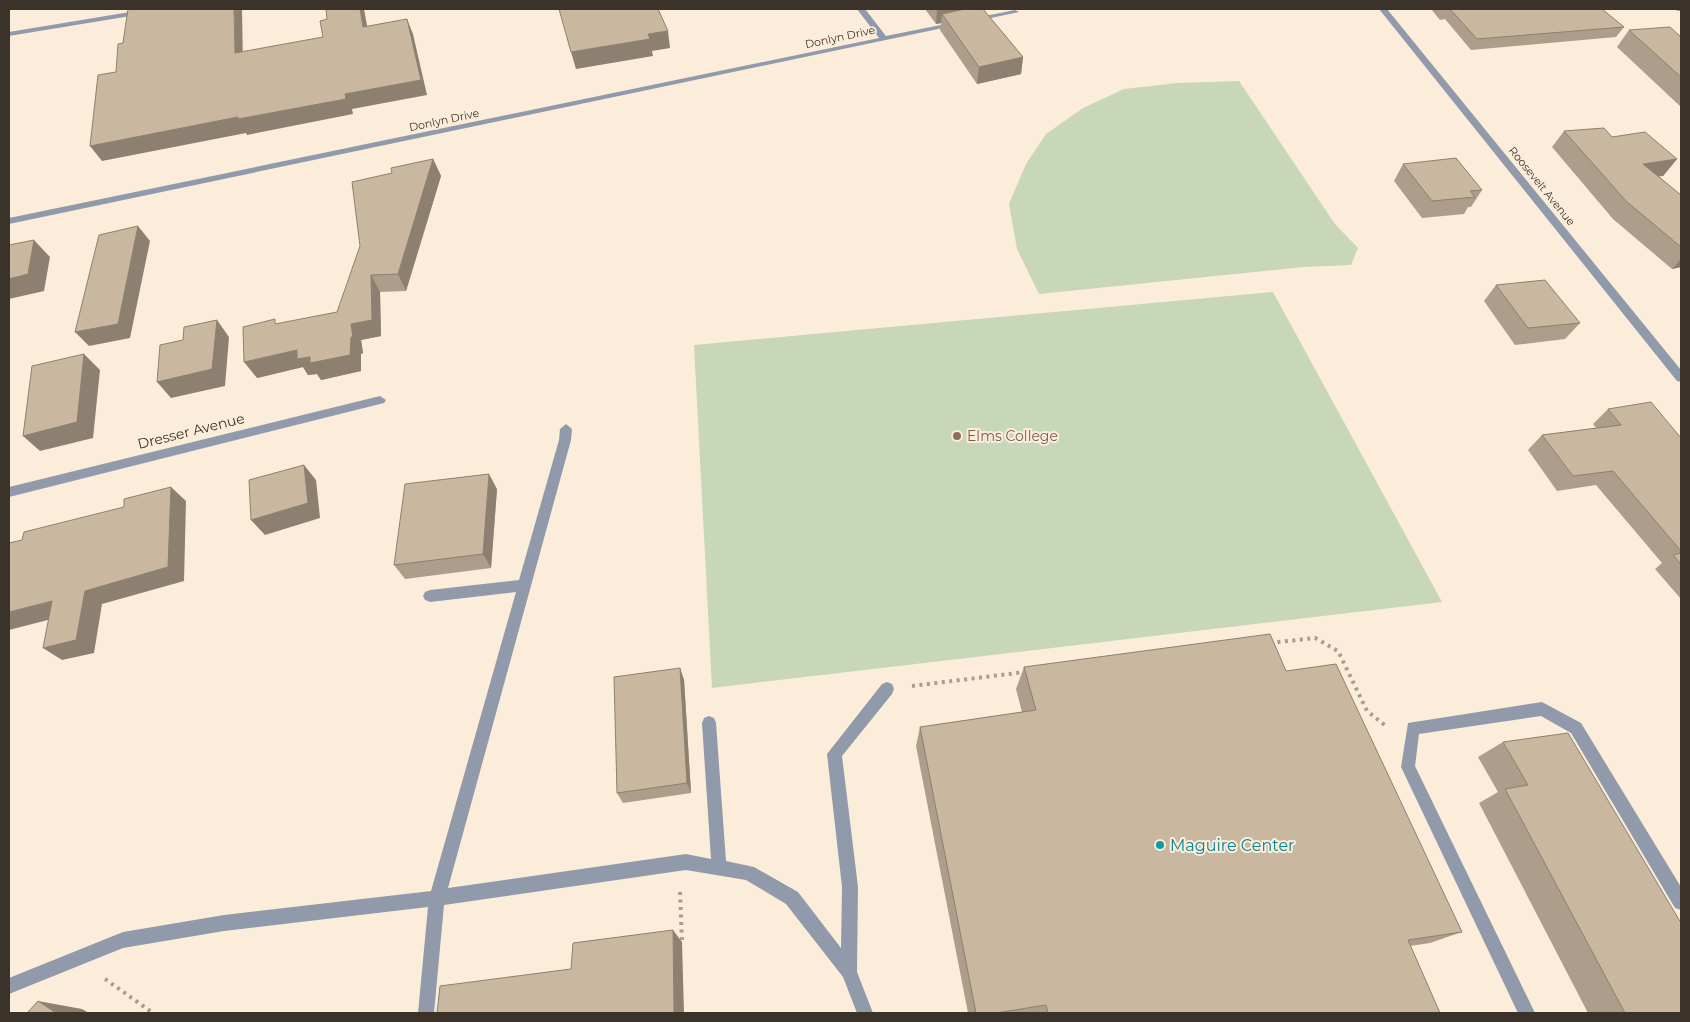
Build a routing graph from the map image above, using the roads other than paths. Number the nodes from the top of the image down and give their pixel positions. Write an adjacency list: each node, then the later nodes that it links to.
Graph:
1 (161, 9): 5 (street)
2 (861, 9): 6 (street, Donlyn Drive)
3 (1384, 9): 8 (street, Roosevelt Avenue)
4 (1015, 12): 6 (street, Donlyn Drive)
5 (9, 34)
6 (884, 39): 7 (street, Donlyn Drive)
7 (9, 221)
8 (1681, 378)
9 (380, 400): 11 (street, Dresser Avenue)
10 (566, 429): 12 (street)
11 (9, 492)
12 (525, 584): 13 (street); 17 (street)
13 (430, 596)
14 (887, 689): 19 (street)
15 (709, 724): 16 (street)
16 (719, 868): 17 (street); 19 (street)
17 (437, 898): 20 (street); 21 (street)
18 (1681, 902): 23 (street)
19 (848, 972): 22 (street)
20 (9, 986)
21 (426, 1013)
22 (865, 1013)
23 (1526, 1013)

